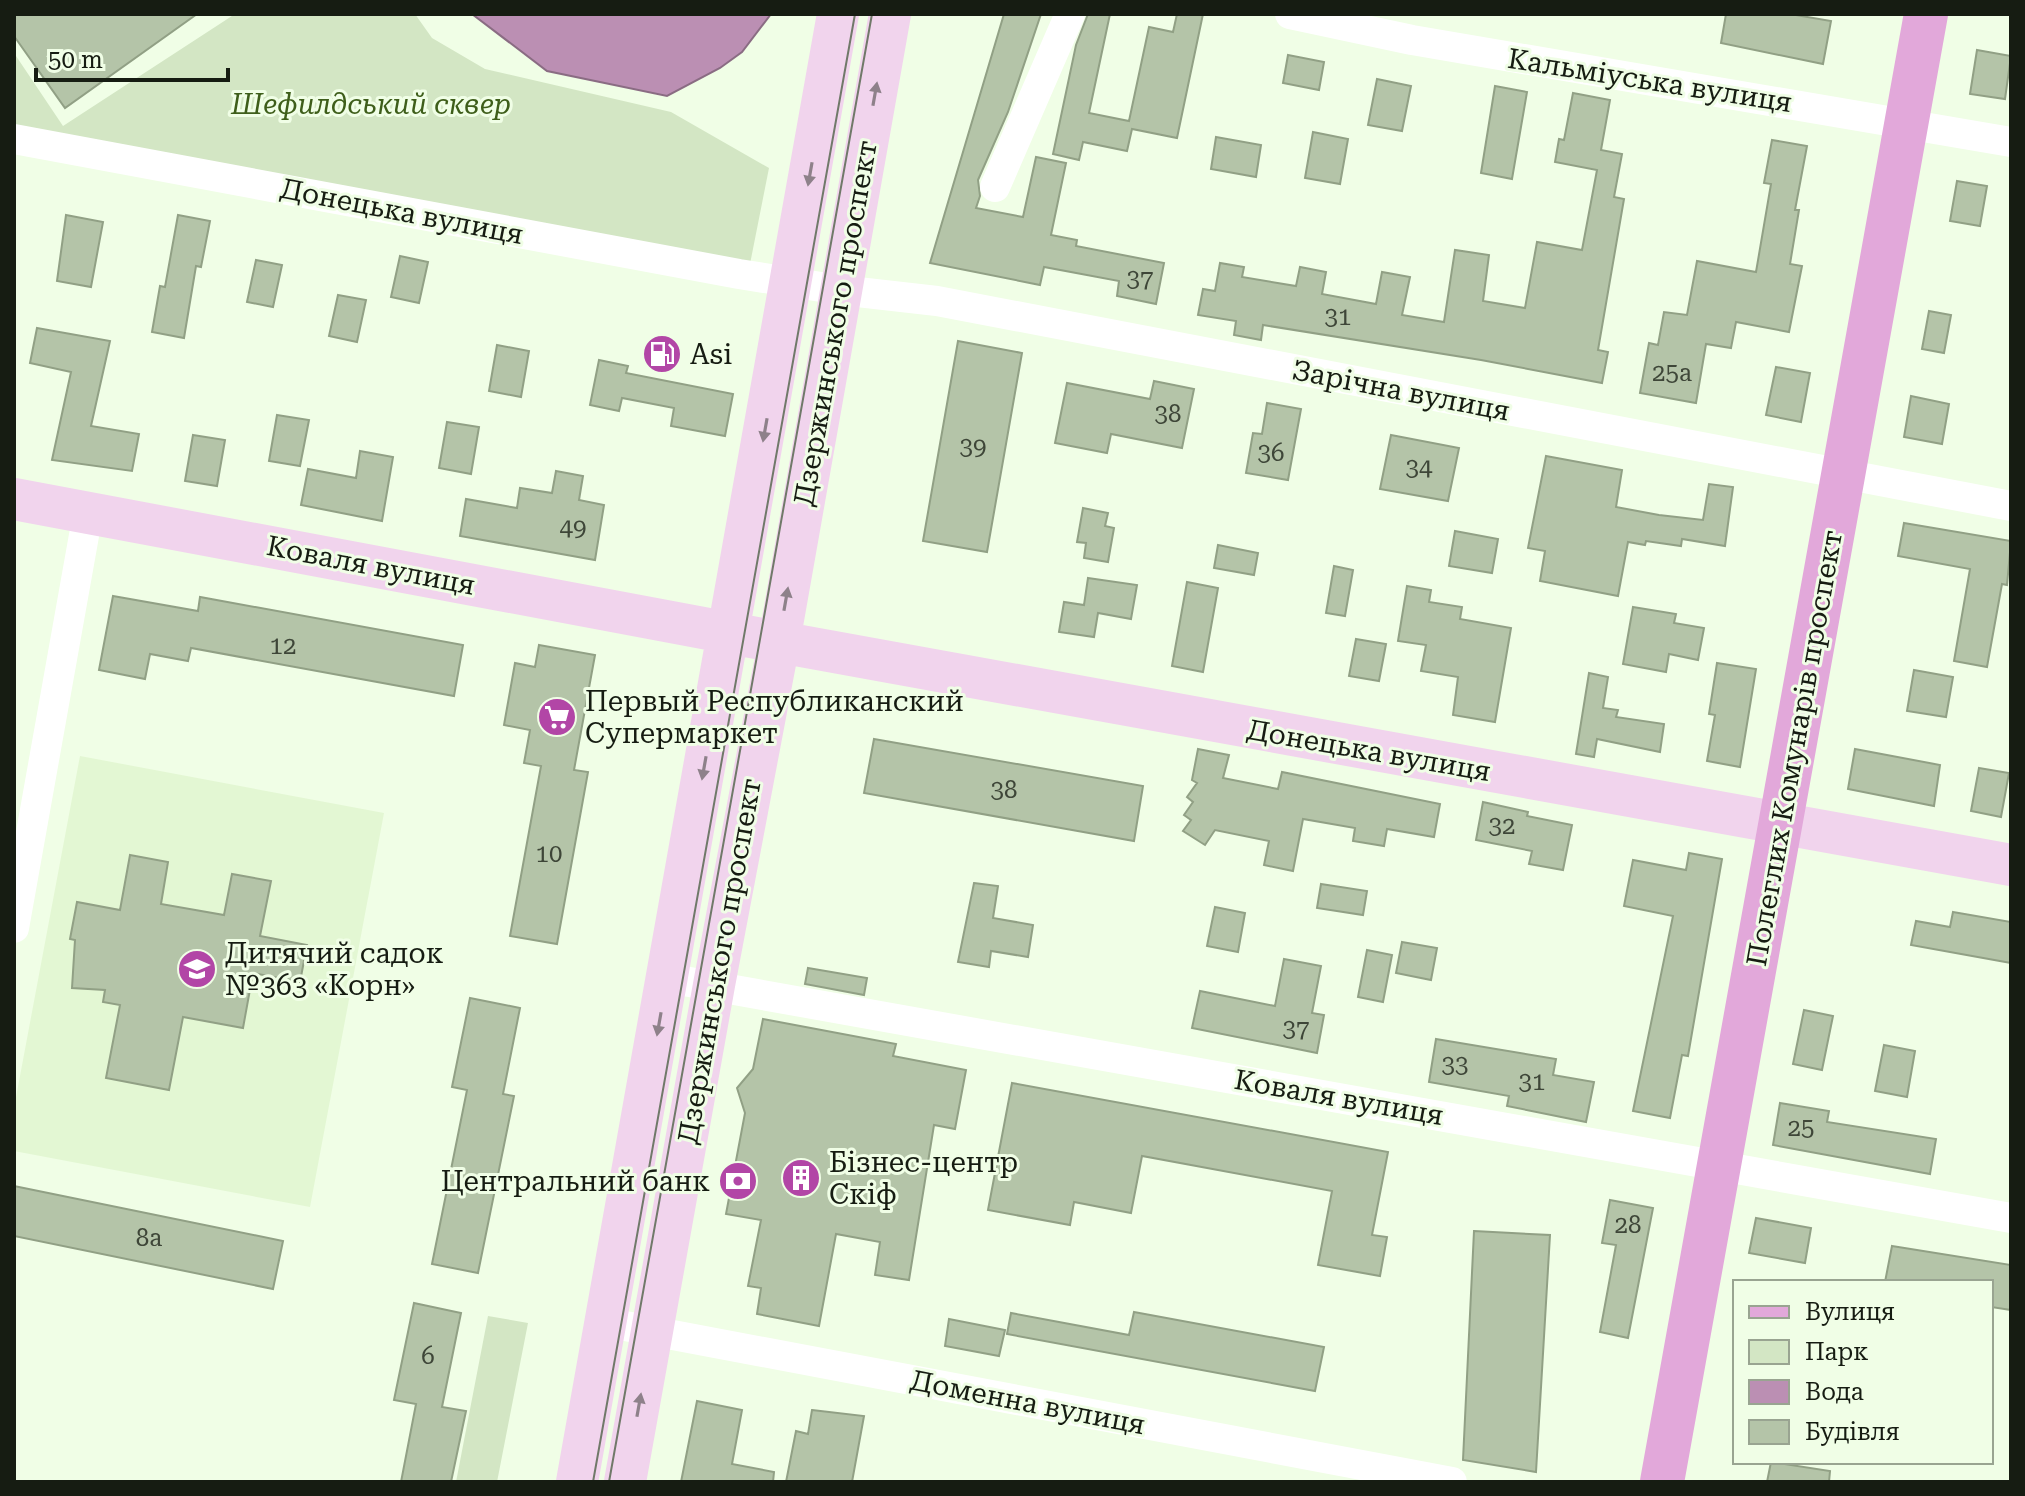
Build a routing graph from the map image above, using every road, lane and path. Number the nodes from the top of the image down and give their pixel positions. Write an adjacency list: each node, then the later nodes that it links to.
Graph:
1 (838, 14): 10 (street, Дзержинського проспект, one-way to 10)
2 (890, 14): 11 (street, Дзержинського проспект, one-way to 2)
3 (1070, 14): 9 (street)
4 (1290, 14): 6 (street, Кальміуська вулиця)
5 (1926, 14): 6 (main road, Полеглих Комунарів проспект)
6 (1906, 122): 8 (street, Кальміуська вулиця); 12 (main road, Полеглих Комунарів проспект)
7 (14, 139): 10 (street, Донецька вулиця)
8 (2011, 142)
9 (995, 187)
10 (791, 282): 11 (street, Зарічна вулиця); 16 (street, Дзержинського проспект, one-way to 16)
11 (840, 290): 12 (street, Зарічна вулиця); 17 (street, Дзержинського проспект, one-way to 11)
12 (1841, 475): 14 (street, Зарічна вулиця); 18 (main road, Полеглих Комунарів проспект)
13 (14, 499): 15 (street, Коваля вулиця)
14 (2011, 506)
15 (88, 513): 16 (street, Коваля вулиця); 20 (street)
16 (728, 633): 17 (street, Донецька вулиця); 21 (street, Дзержинського проспект, one-way to 21)
17 (779, 642): 18 (street, Донецька вулиця); 22 (street, Дзержинського проспект)
18 (1780, 825): 19 (street, Донецька вулиця); 23 (main road, Полеглих Комунарів проспект)
19 (2011, 865)
20 (14, 928)
21 (667, 978): 22 (street, Коваля вулиця); 25 (street, Дзержинського проспект, one-way to 25)
22 (714, 985): 23 (street, Коваля вулиця); 26 (street, Дзержинського проспект)
23 (1720, 1165): 24 (street, Коваля вулиця); 30 (main road, Полеглих Комунарів проспект)
24 (2011, 1218)
25 (604, 1322): 26 (street, Доменна вулиця); 27 (street, Дзержинського проспект)
26 (652, 1331): 28 (street, Дзержинського проспект, one-way to 26); 29 (street, Доменна вулиця)
27 (577, 1482)
28 (625, 1482)
29 (1452, 1482)
30 (1662, 1482)

